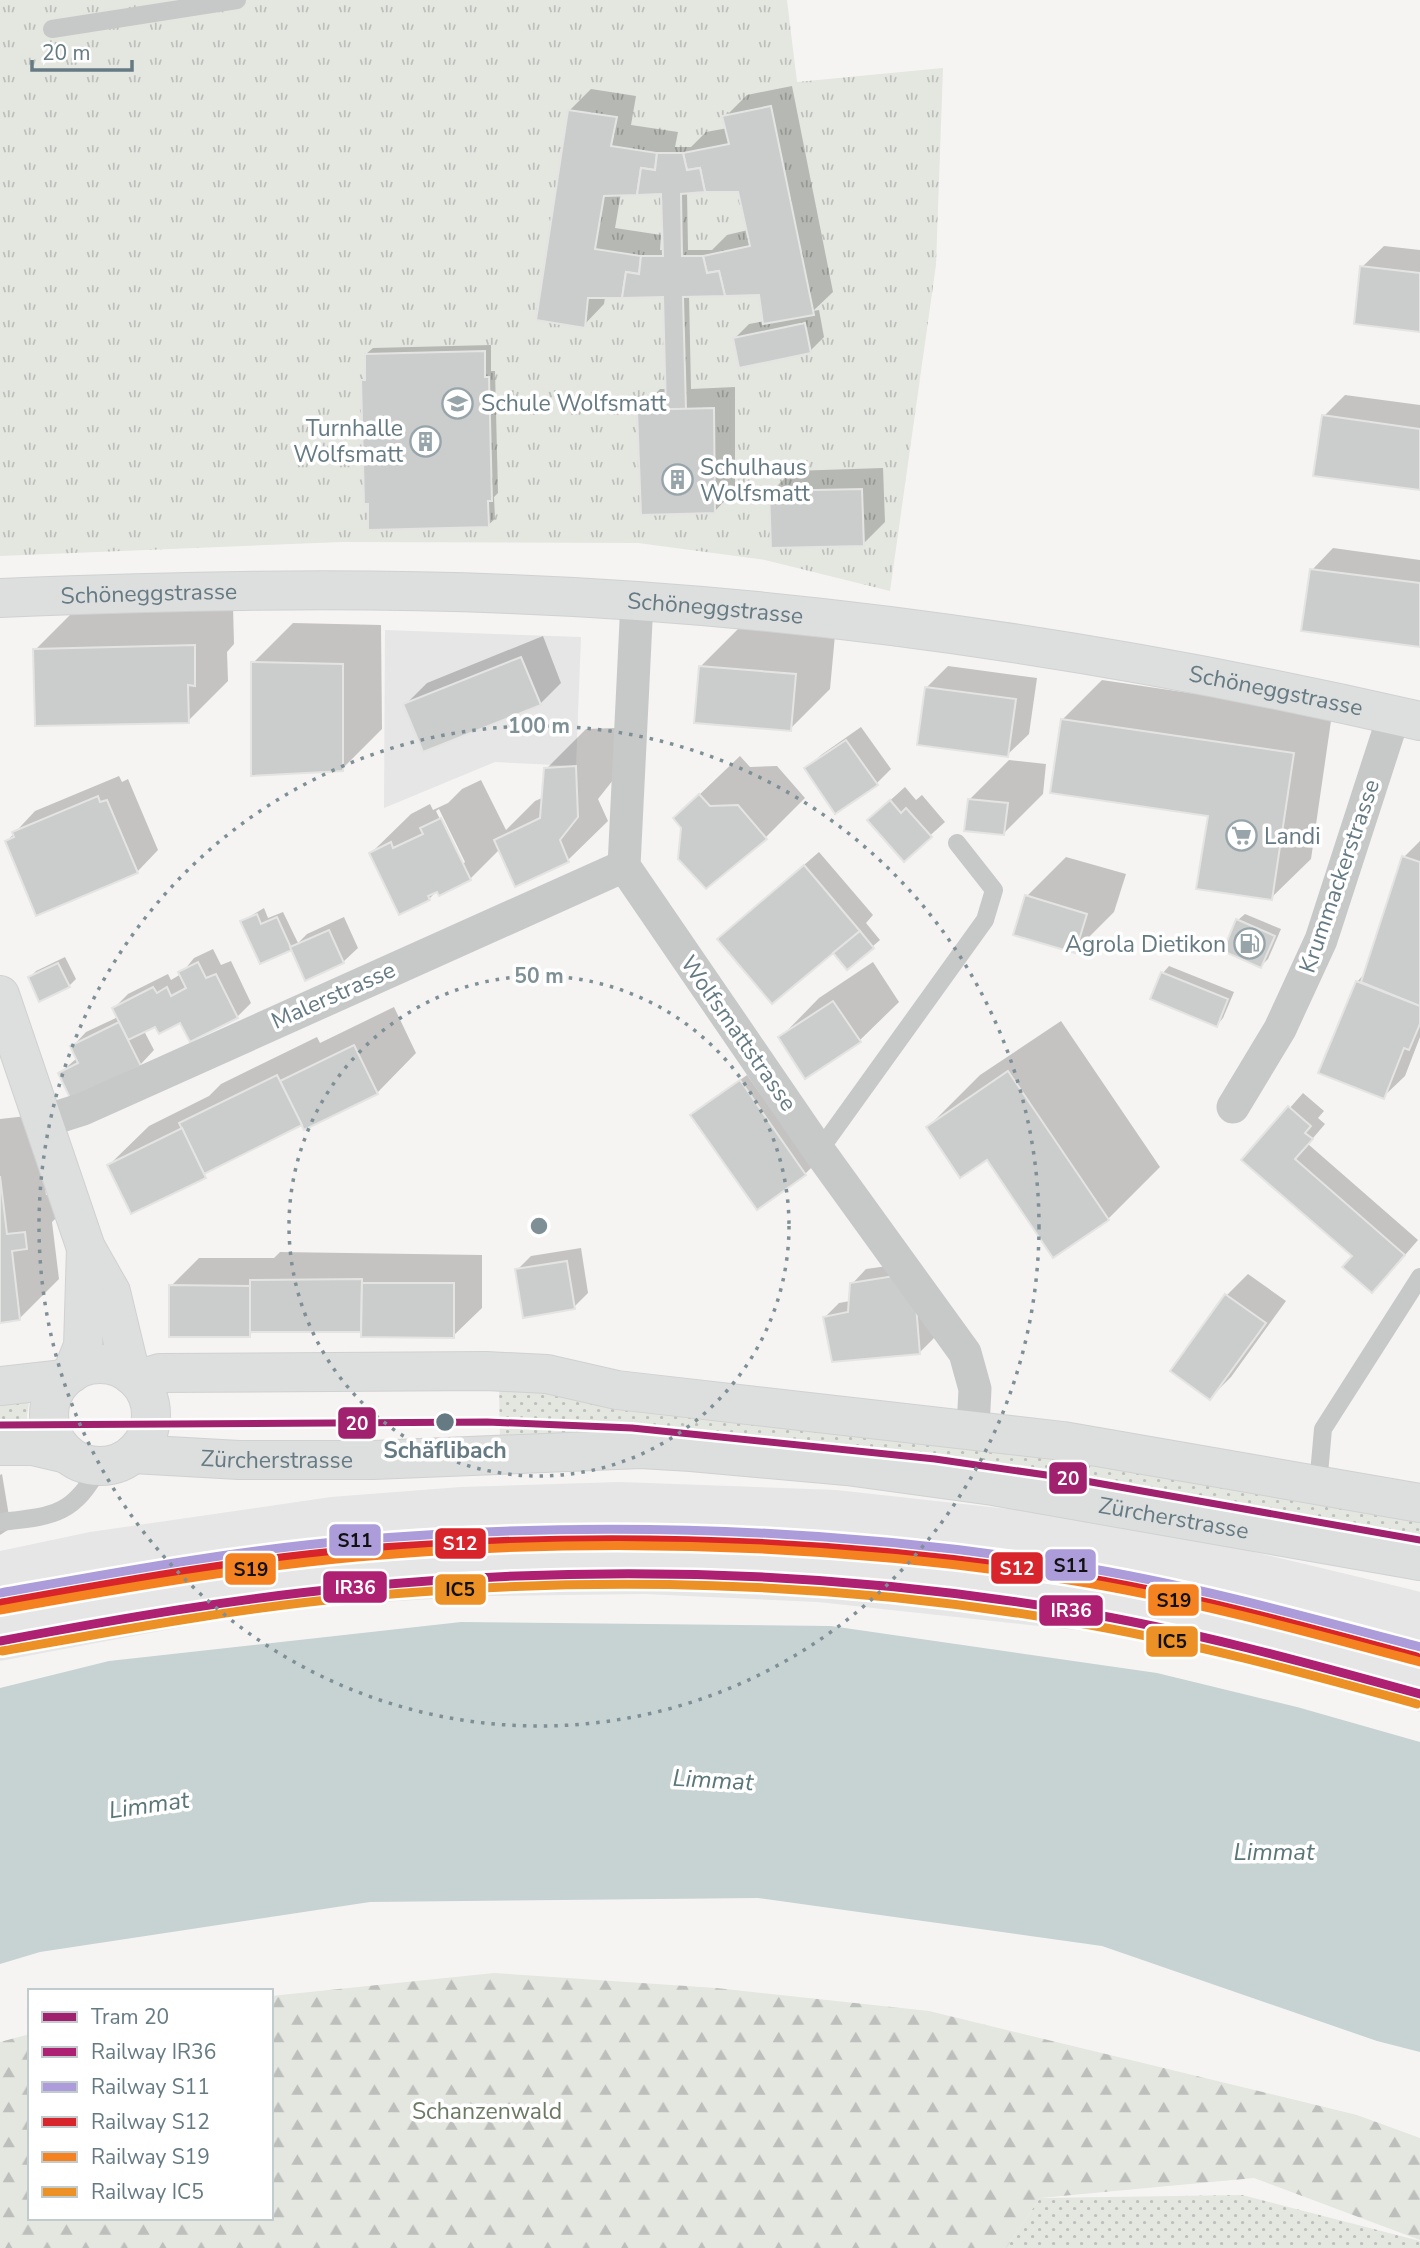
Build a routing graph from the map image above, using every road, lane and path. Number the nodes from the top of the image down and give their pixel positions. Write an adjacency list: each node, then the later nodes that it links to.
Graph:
1 (237, 0): 2 (lane)
2 (52, 29)
3 (0, 598): 4 (main road, Schöneggstrasse)
4 (637, 601): 5 (main road, Schöneggstrasse); 7 (street)
5 (1407, 718): 9 (street, Krummackerstrasse)
6 (957, 843): 11 (lane)
7 (624, 866): 10 (street, Malerstrasse); 11 (street, Wolfsmattstrasse)
8 (0, 995): 10 (main road)
9 (1234, 1107)
10 (42, 1122): 12 (main road)
11 (819, 1150): 17 (street, Wolfsmattstrasse)
12 (86, 1248): 14 (main road); 15 (main road)
13 (1420, 1277): 20 (lane)
14 (68, 1376): 15 (main road); 16 (main road); 19 (main road)
15 (134, 1377): 17 (main road); 19 (main road)
16 (0, 1387)
17 (973, 1428): 20 (main road)
18 (0, 1446): 19 (main road, Zürcherstrasse)
19 (100, 1458): 22 (lane); 23 (main road, Zürcherstrasse)
20 (1318, 1485): 21 (main road)
21 (1420, 1503)
22 (0, 1522)
23 (1420, 1561)

